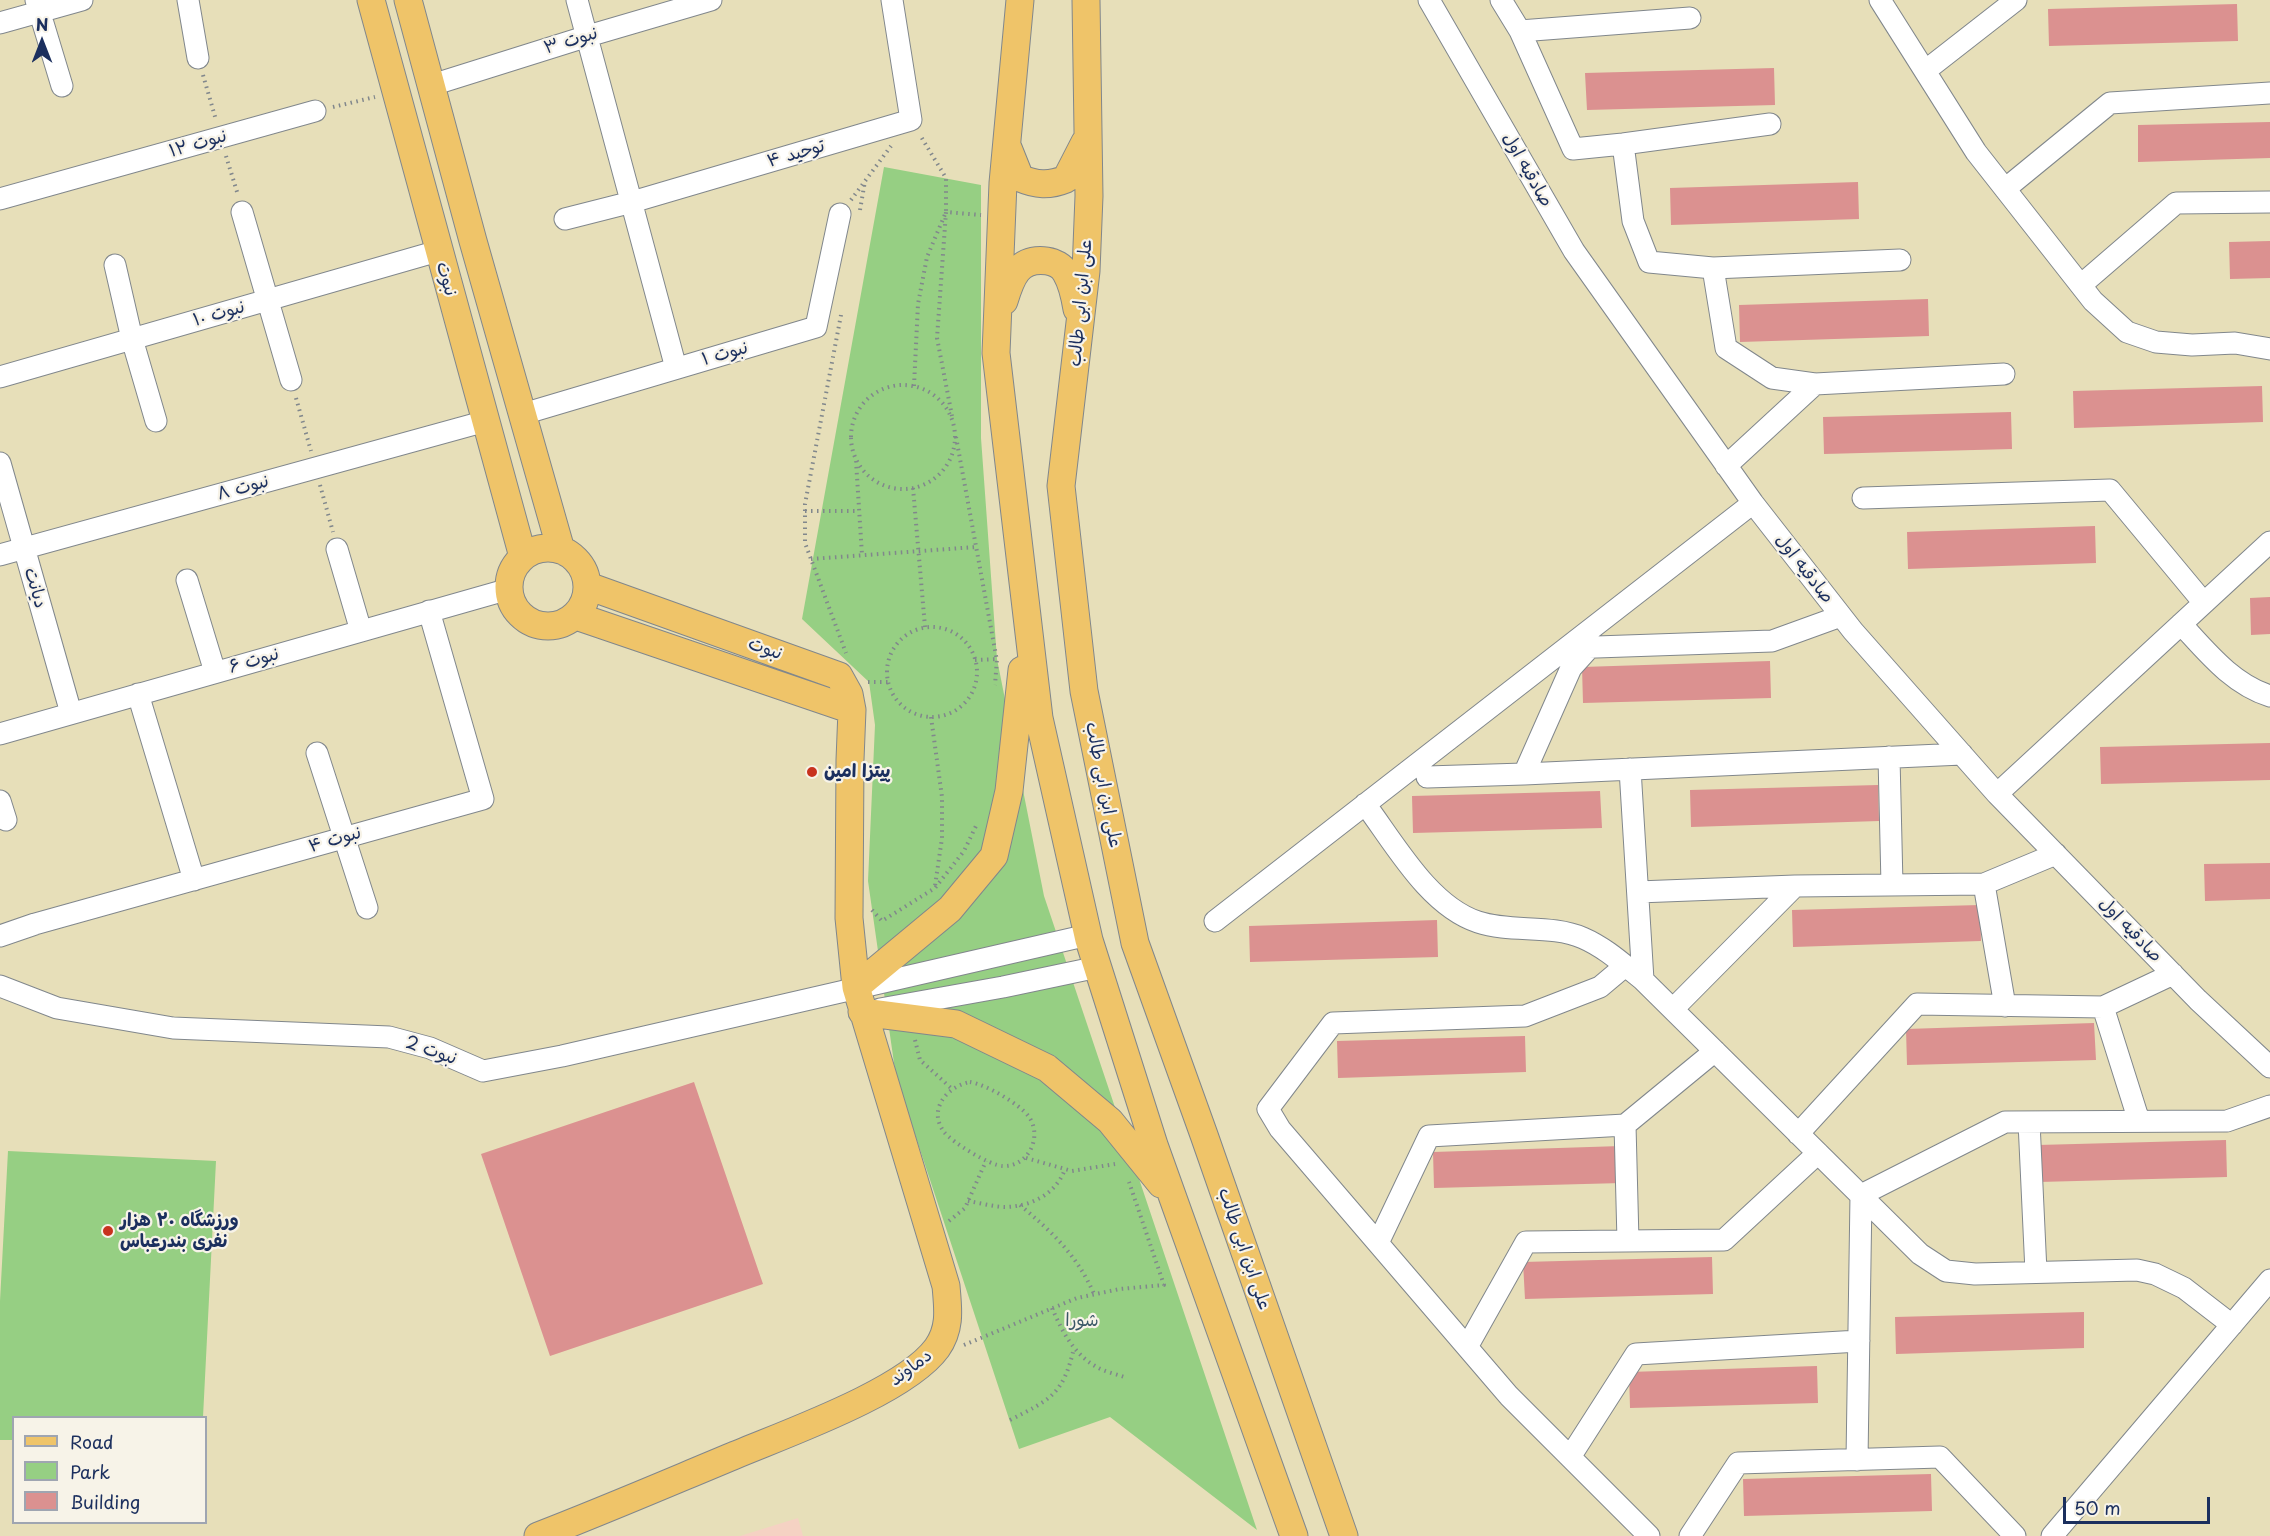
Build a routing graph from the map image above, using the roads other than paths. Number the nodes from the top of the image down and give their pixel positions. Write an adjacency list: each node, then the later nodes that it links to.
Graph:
1 (82, 0): 14 (street)
2 (188, 0): 19 (street)
3 (371, 0): 37 (main road, نبوت)
4 (408, 0): 21 (main road, نبوت)
5 (577, 0): 18 (street)
6 (711, 0): 18 (street, نبوت ۳)
7 (892, 0): 31 (street, توحید ۴)
8 (1020, 0): 27 (main road)
9 (1086, 0): 26 (main road, علی ابن ابی طالب)
10 (1429, 0): 56 (street, صادقیه اول)
11 (1501, 0): 17 (street)
12 (1880, 0): 20 (street)
13 (2016, 0): 20 (street)
14 (38, 6): 16 (street); 22 (street)
15 (1690, 18): 17 (street)
16 (0, 22)
17 (1520, 31): 28 (street)
18 (588, 36): 21 (street, نبوت ۳); 31 (street)
19 (198, 57)
20 (1924, 71): 29 (street)
21 (432, 85): 36 (main road, نبوت)
22 (62, 86)
23 (2270, 93): 29 (street)
24 (315, 111): 30 (street, نبوت ۱۲)
25 (1770, 124): 28 (street)
26 (1088, 136): 27 (main road); 43 (main road, علی ابن ابی طالب)
27 (1006, 144): 44 (main road)
28 (1623, 144): 40 (street)
29 (2005, 189): 41 (street)
30 (0, 199)
31 (632, 202): 35 (street, توحید ۴); 47 (street)
32 (2270, 202): 41 (street)
33 (242, 212): 42 (street)
34 (849, 215): 47 (street, نبوت ۱)
35 (565, 219)
36 (473, 241): 37 (main road); 52 (main road, نبوت)
37 (438, 251): 42 (street, نبوت ۱۰); 54 (main road, نبوت)
38 (1900, 260): 40 (street)
39 (115, 265): 45 (street)
40 (1713, 268): 51 (street)
41 (2081, 285): 46 (street)
42 (269, 299): 45 (street, نبوت ۱۰); 50 (street)
43 (1080, 325): 44 (main road); 132 (main road, علی ابن ابی طالب)
44 (997, 329): 73 (main road)
45 (132, 339): 49 (street, نبوت ۱۰); 53 (street)
46 (2270, 350)
47 (676, 368): 52 (street, نبوت ۱)
48 (2004, 374): 51 (street)
49 (0, 377)
50 (291, 380)
51 (1815, 384): 56 (street)
52 (523, 414): 62 (main road, نبوت)
53 (156, 421)
54 (486, 421): 60 (street, نبوت ۸); 64 (main road, نبوت)
55 (0, 463): 60 (street, دیانت)
56 (1726, 466): 58 (street, صادقیه اول)
57 (1863, 498): 68 (street)
58 (1753, 504): 71 (street, صادقیه اول); 76 (street)
59 (2270, 542): 68 (street)
60 (24, 548): 63 (street, نبوت ۸); 81 (street, دیانت)
61 (337, 549): 74 (street)
62 (561, 550): 64 (main road); 66 (main road)
63 (0, 555)
64 (523, 557): 67 (main road)
65 (187, 580): 77 (street)
66 (588, 586): 70 (main road); 80 (main road, نبوت)
67 (509, 589): 69 (street, نبوت ۶); 70 (main road)
68 (2204, 603): 72 (street)
69 (429, 611): 74 (street, نبوت ۶); 91 (street, نبوت ۴)
70 (576, 616): 80 (main road, نبوت)
71 (1841, 616): 75 (street); 84 (street, صادقیه اول)
72 (2181, 624): 79 (street); 89 (street)
73 (1027, 625): 100 (main road); 107 (main road)
74 (361, 631): 77 (street, نبوت ۶)
75 (1590, 647): 76 (street); 87 (street)
76 (1567, 648): 90 (street)
77 (215, 672): 78 (street, نبوت ۶)
78 (138, 694): 81 (street, نبوت ۶); 93 (street)
79 (2270, 696)
80 (852, 710): 107 (main road, نبوت)
81 (71, 713): 82 (street, نبوت ۶)
82 (0, 734)
83 (317, 753): 91 (street)
84 (1962, 754): 85 (street); 89 (street, صادقیه اول)
85 (1889, 757): 86 (street); 95 (street)
86 (1630, 769): 87 (street); 97 (street)
87 (1524, 774): 88 (street)
88 (1427, 777)
89 (1997, 794): 92 (street, صادقیه اول)
90 (1365, 804): 99 (street); 102 (street)
91 (344, 838): 93 (street, نبوت ۴); 98 (street)
92 (2056, 854): 94 (street); 104 (street, صادقیه اول)
93 (194, 879): 101 (street, نبوت ۴)
94 (1984, 884): 95 (street); 108 (street)
95 (1892, 885): 96 (street)
96 (1795, 886): 97 (street); 110 (street)
97 (1638, 892): 105 (street)
98 (367, 908)
99 (1215, 921)
100 (1088, 935): 103 (main road); 107 (street)
101 (0, 936)
102 (1626, 966): 105 (street); 122 (street)
103 (1098, 968): 107 (street); 120 (main road)
104 (2173, 974): 109 (street); 112 (street, صادقیه اول)
105 (1643, 980): 110 (street)
106 (0, 986): 107 (street, نبوت 2)
107 (859, 1000): 120 (main road); 130 (main road, دماوند)
108 (2005, 1006): 109 (street); 117 (street)
109 (2103, 1007): 114 (street)
110 (1673, 1009): 111 (street)
111 (1715, 1051): 116 (street); 117 (street)
112 (2270, 1067)
113 (2270, 1106): 114 (street)
114 (2139, 1121): 115 (street)
115 (2029, 1122): 119 (street); 123 (street)
116 (1625, 1125): 121 (street); 122 (street)
117 (1798, 1134): 118 (street)
118 (1818, 1153): 119 (street); 121 (street)
119 (1861, 1195): 123 (street); 126 (street)
120 (1175, 1203): 131 (main road)
121 (1628, 1241): 127 (street)
122 (1378, 1243): 127 (street)
123 (2036, 1272): 125 (street)
124 (2270, 1280): 125 (street)
125 (2232, 1324): 136 (street)
126 (1859, 1341): 128 (street); 129 (street)
127 (1467, 1347): 128 (street)
128 (1570, 1457): 133 (street)
129 (1857, 1460): 134 (street); 135 (street)
130 (538, 1536)
131 (1294, 1536)
132 (1344, 1536)
133 (1649, 1536)
134 (1690, 1536)
135 (2014, 1536)
136 (2052, 1536)

